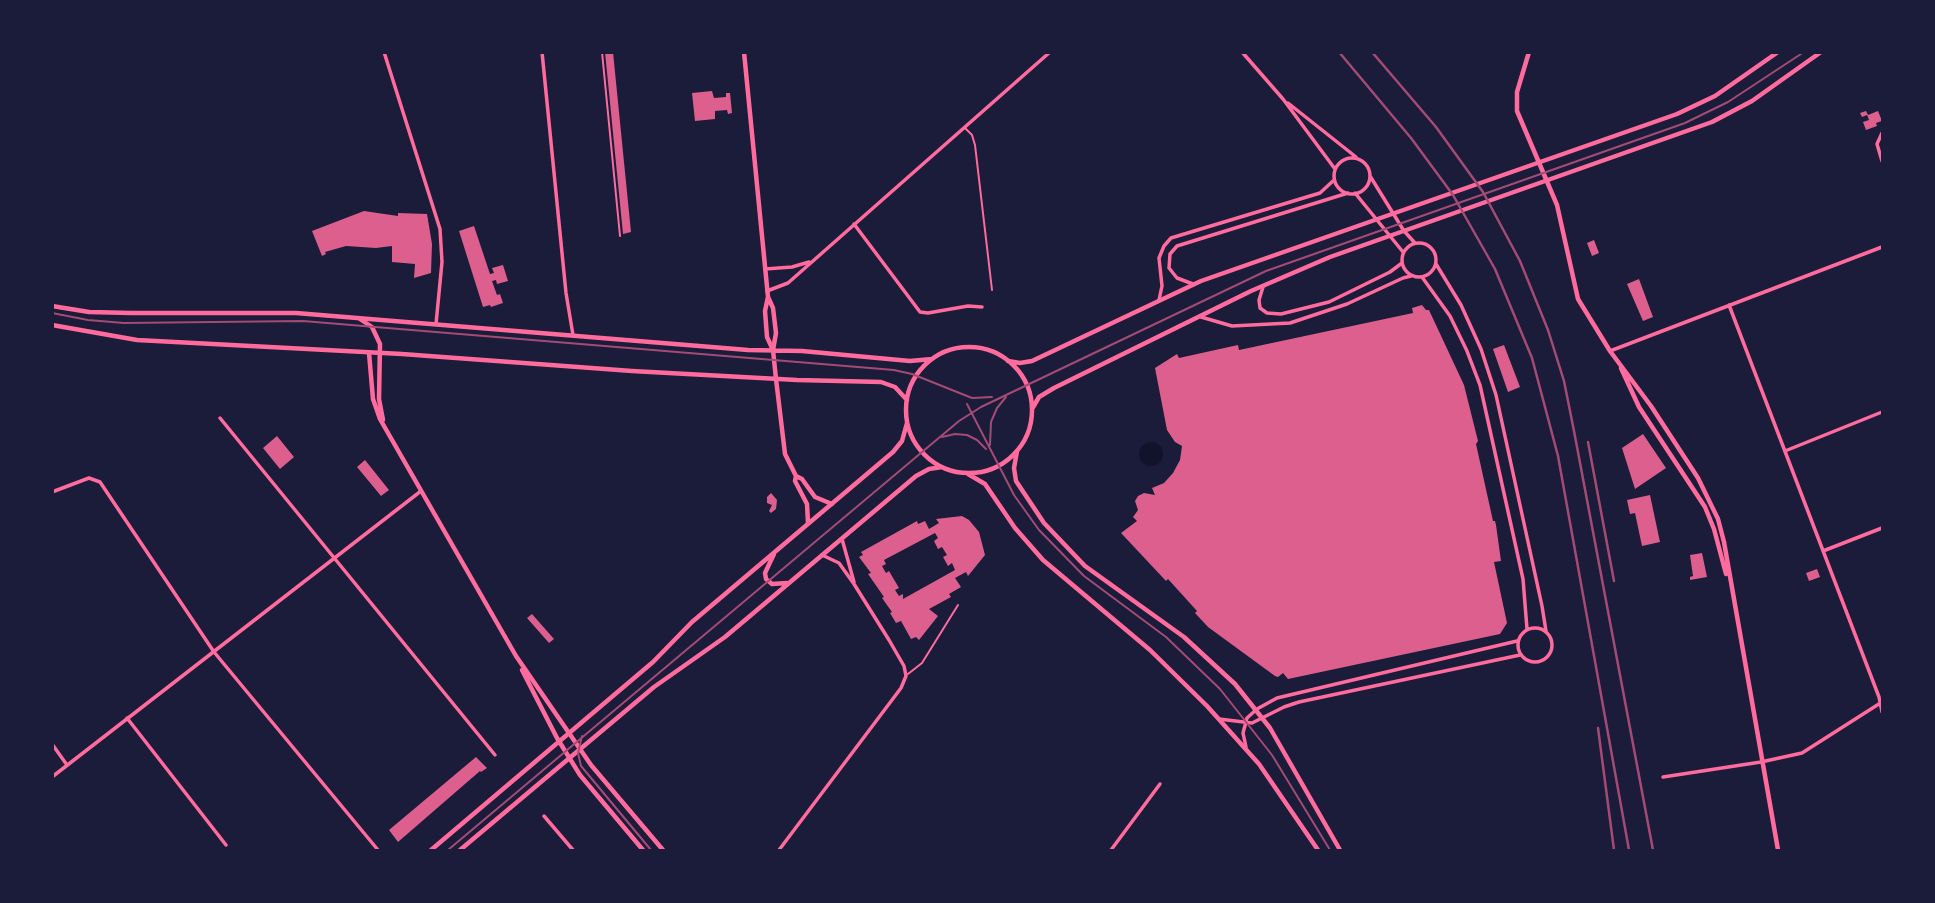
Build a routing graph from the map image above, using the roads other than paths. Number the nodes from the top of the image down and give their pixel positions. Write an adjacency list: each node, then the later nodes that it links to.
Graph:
1 (384, 52): 40 (street)
2 (542, 52): 42 (street)
3 (744, 52): 26 (main road)
4 (1050, 52): 10 (street)
5 (1242, 52): 9 (street)
6 (1528, 52): 44 (main road)
7 (1778, 52): 29 (main road)
8 (1821, 52): 30 (main road)
9 (1283, 99): 12 (street); 14 (street)
10 (965, 127): 19 (street); 32 (lane)
11 (1882, 133): 13 (street)
12 (1357, 159): 14 (street); 15 (street)
13 (1882, 161)
14 (1335, 169): 16 (street)
15 (1370, 176): 18 (street); 20 (street)
16 (1334, 180): 17 (street); 34 (street)
17 (1348, 193): 18 (street); 29 (street)
18 (1355, 193): 22 (street)
19 (854, 225): 23 (street); 37 (street)
20 (1415, 243): 22 (street); 25 (street)
21 (1882, 247): 35 (street)
22 (1403, 252): 24 (street)
23 (811, 261): 26 (street); 31 (street)
24 (1402, 263): 27 (street); 30 (street)
25 (1436, 264): 28 (street); 79 (street)
26 (765, 269): 31 (main road)
27 (1411, 276): 28 (street); 38 (street)
28 (1422, 277): 78 (street)
29 (1193, 284): 34 (main road)
30 (1263, 287): 38 (main road)
31 (767, 290): 33 (main road)
32 (992, 290)
33 (768, 298): 43 (main road); 43 (main road)
34 (1159, 300): 48 (main road)
35 (1729, 305): 44 (street); 58 (street)
36 (52, 306): 39 (main road)
37 (982, 307)
38 (1201, 317): 52 (main road)
39 (359, 318): 40 (main road); 46 (main road)
40 (436, 324): 42 (main road)
41 (52, 325): 45 (main road)
42 (573, 335): 43 (main road)
43 (773, 350): 47 (main road); 50 (main road)
44 (1610, 351): 49 (main road)
45 (369, 353): 46 (main road); 56 (main road)
46 (380, 353): 50 (main road); 56 (main road)
47 (932, 359): 48 (main road); 51 (main road)
48 (1008, 361): 52 (main road)
49 (1619, 365): 65 (main road); 66 (main road)
50 (776, 379): 51 (main road); 61 (main road)
51 (907, 400): 55 (main road)
52 (1032, 409): 57 (main road)
53 (1882, 412): 58 (street)
54 (220, 418): 73 (street)
55 (907, 423): 59 (main road); 64 (main road)
56 (387, 430): 62 (main road)
57 (1017, 451): 60 (main road); 86 (main road)
58 (1785, 451): 71 (street)
59 (942, 467): 60 (main road); 69 (main road)
60 (968, 474): 90 (main road)
61 (796, 477): 64 (main road); 67 (main road)
62 (421, 491): 73 (street); 83 (main road)
63 (52, 492): 81 (street)
64 (832, 504): 67 (main road)
65 (1718, 519): 66 (main road); 76 (main road)
66 (1711, 521): 76 (main road)
67 (808, 523): 70 (main road)
68 (1882, 528): 71 (street)
69 (842, 538): 72 (main road); 75 (street)
70 (776, 550): 74 (main road); 92 (main road)
71 (1823, 551): 85 (street)
72 (822, 555): 74 (main road); 75 (street)
73 (333, 558): 81 (street); 97 (street)
74 (790, 583): 96 (main road)
75 (854, 584): 84 (street)
76 (1731, 591): 99 (main road)
77 (958, 605): 84 (lane)
78 (1527, 629): 79 (street); 80 (street)
79 (1546, 631): 82 (street)
80 (1517, 641): 82 (street); 86 (street)
81 (214, 652): 88 (street); 106 (street)
82 (1520, 655): 89 (street)
83 (516, 656): 92 (main road); 93 (main road)
84 (906, 676): 112 (street)
85 (1882, 703): 87 (street); 99 (street)
86 (1257, 709): 89 (main road); 91 (street)
87 (1882, 712)
88 (127, 718): 100 (street); 105 (street)
89 (1263, 718): 91 (street); 115 (main road)
90 (1219, 719): 91 (street); 95 (main road)
91 (1245, 724): 95 (street)
92 (570, 733): 93 (main road); 96 (main road)
93 (559, 742): 98 (main road); 107 (main road)
94 (52, 744): 100 (street)
95 (1246, 749): 114 (main road)
96 (581, 750): 98 (main road); 111 (main road)
97 (495, 755)
98 (570, 759): 108 (main road); 110 (main road)
99 (1761, 762): 102 (street); 116 (main road)
100 (68, 765): 101 (street)
101 (52, 777)
102 (1663, 777)
103 (1160, 785): 113 (street)
104 (544, 816): 109 (street)
105 (226, 845)
106 (378, 850)
107 (431, 850)
108 (460, 850)
109 (573, 850)
110 (643, 850)
111 (663, 850)
112 (779, 850)
113 (1111, 850)
114 (1318, 850)
115 (1340, 850)
116 (1778, 850)

